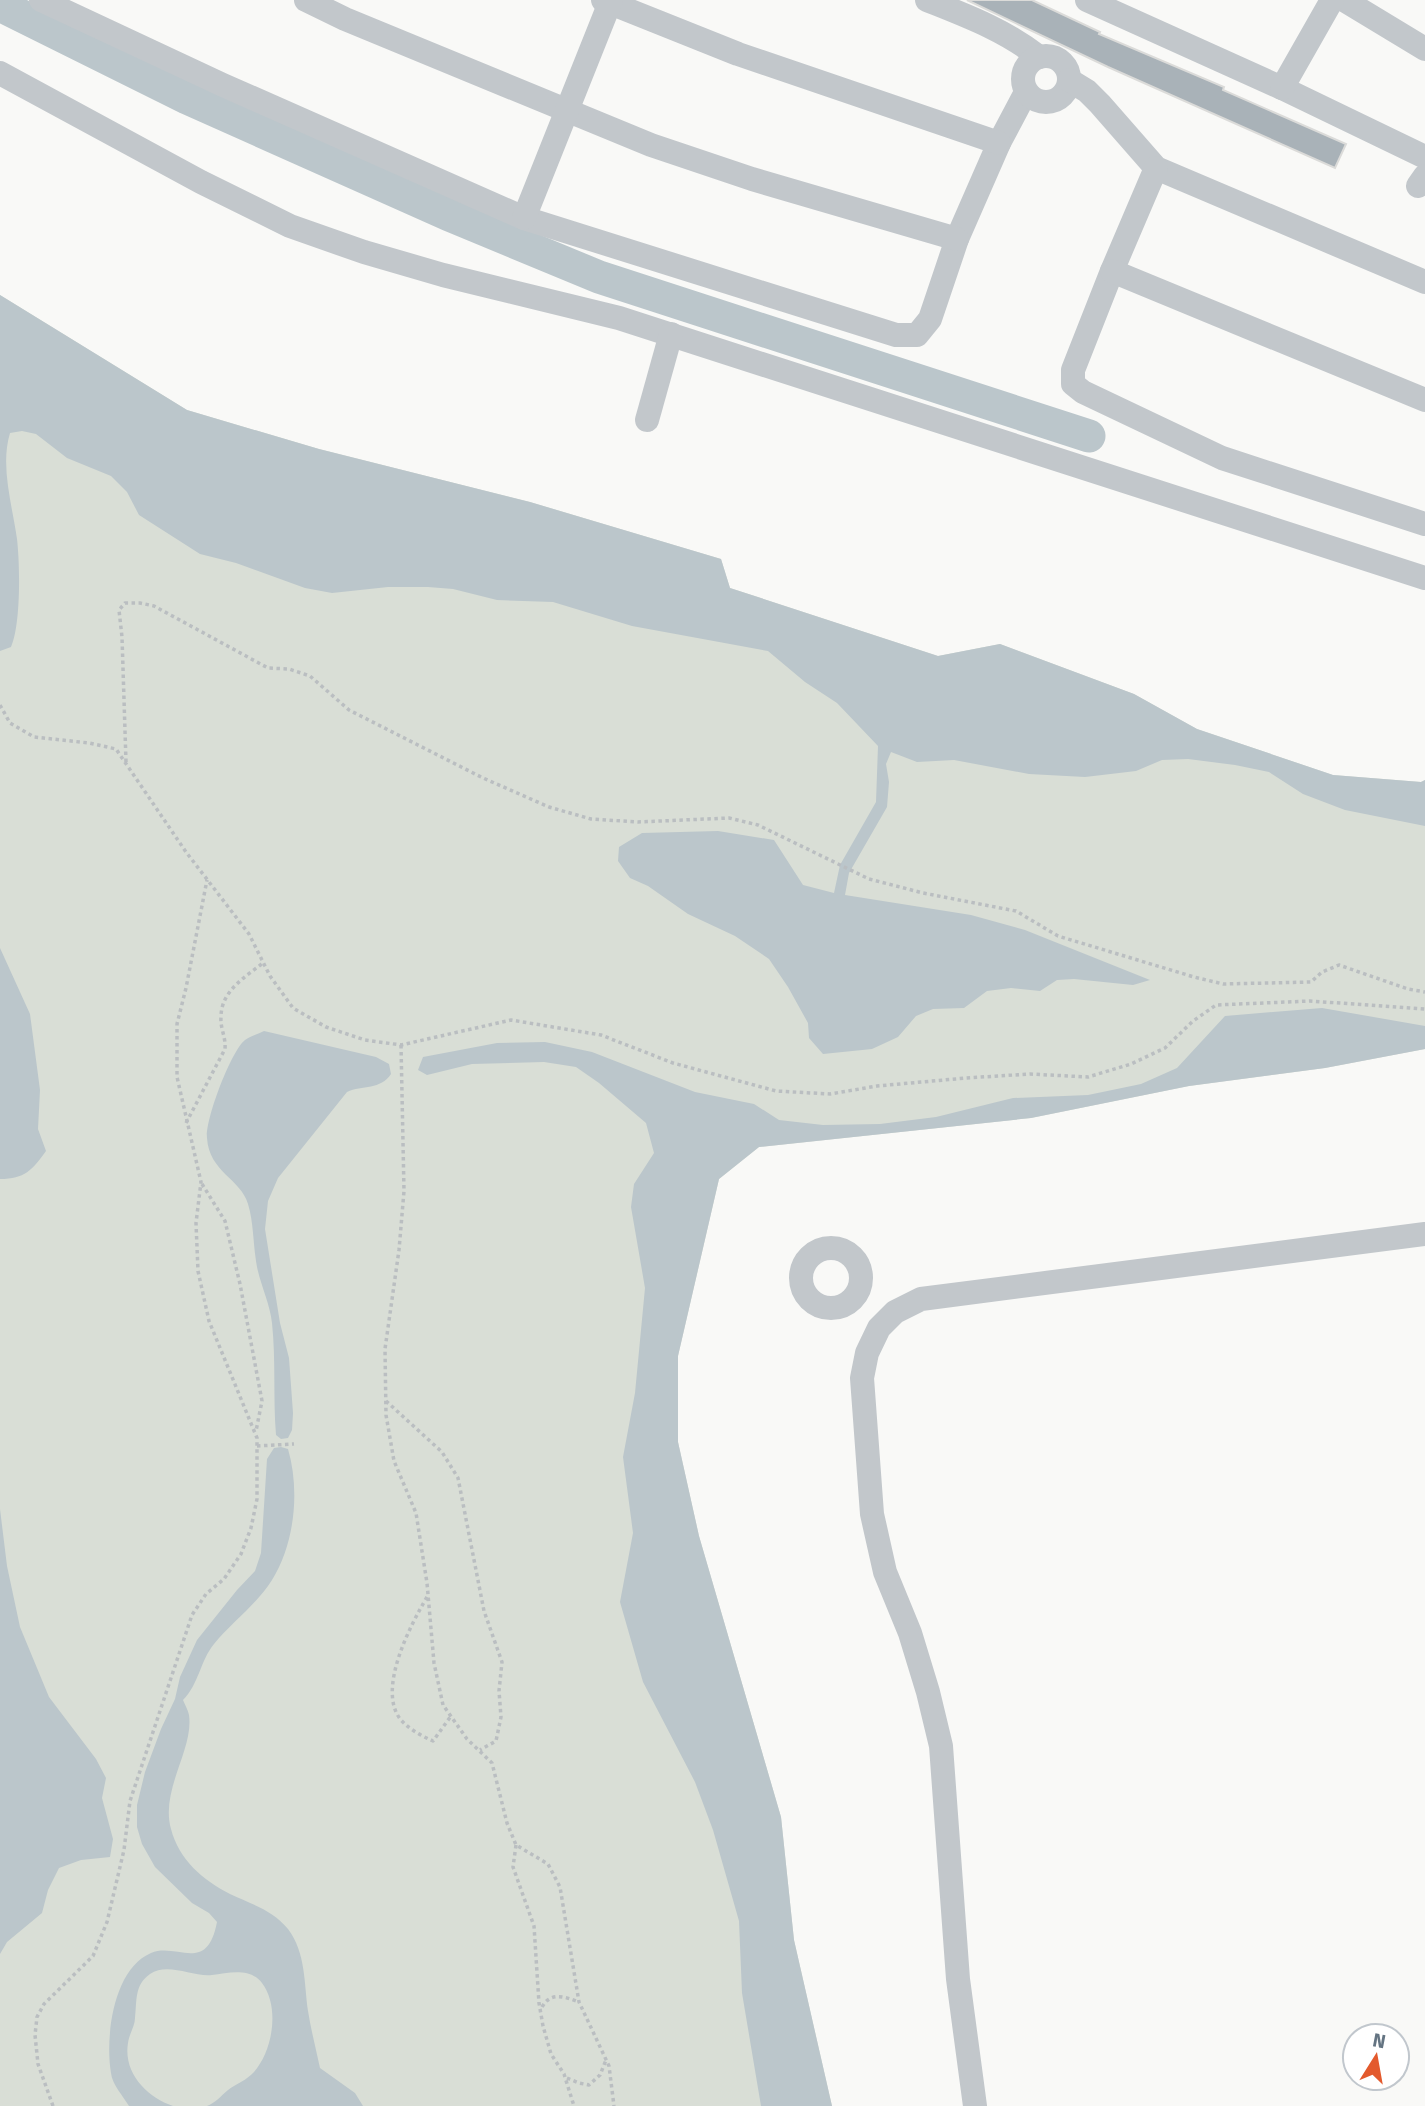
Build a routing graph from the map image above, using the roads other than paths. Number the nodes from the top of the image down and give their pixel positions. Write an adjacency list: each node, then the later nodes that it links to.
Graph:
1 (41, 0): 18 (street)
2 (306, 0): 14 (street)
3 (927, 0): 9 (street)
4 (1332, 0): 12 (street)
5 (1344, 0): 8 (street)
6 (608, 1): 14 (street); 15 (street)
7 (1091, 1): 12 (street)
8 (1425, 49)
9 (1039, 57): 11 (street); 13 (street)
10 (0, 73): 22 (street)
11 (1069, 80): 13 (street); 17 (street)
12 (1282, 88): 16 (street)
13 (1026, 92): 15 (street)
14 (566, 110): 18 (street); 19 (street)
15 (999, 143): 19 (street)
16 (1425, 157)
17 (1156, 168): 20 (street); 21 (street)
18 (524, 218): 19 (street)
19 (957, 239)
20 (1112, 271): 23 (street); 25 (street)
21 (1425, 282)
22 (671, 334): 24 (street); 26 (street)
23 (1425, 400)
24 (647, 421)
25 (1425, 524)
26 (1425, 578)
27 (1425, 1234): 29 (street)
28 (855, 1297): 29 (street)
29 (888, 1318): 30 (street)
30 (975, 2106)

